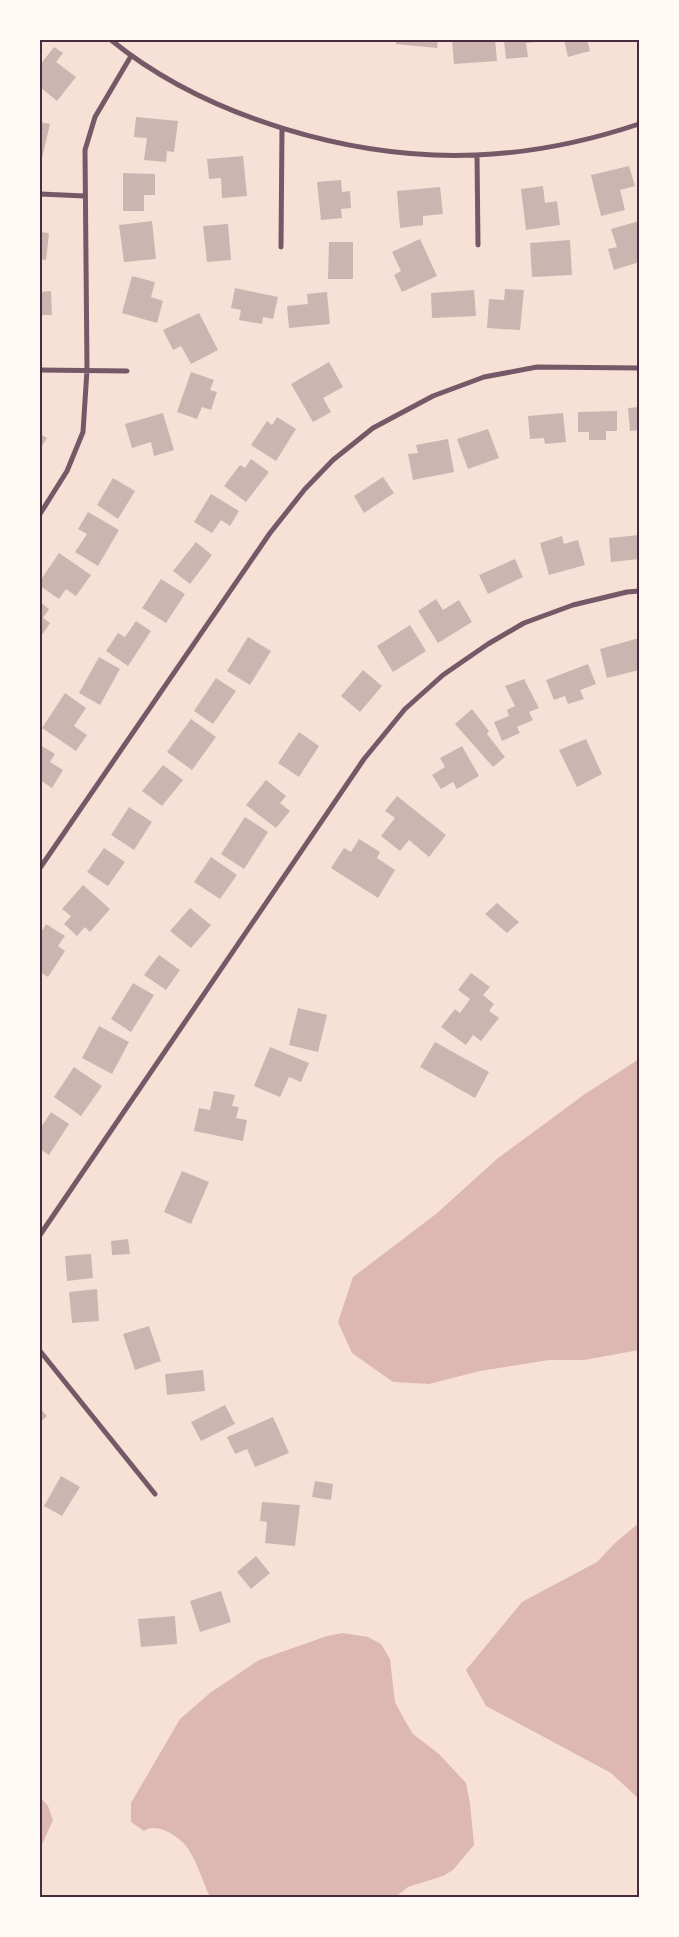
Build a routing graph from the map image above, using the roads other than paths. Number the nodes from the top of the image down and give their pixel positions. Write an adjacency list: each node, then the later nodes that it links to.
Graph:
1 (112, 40): 2 (street)
2 (131, 56): 4 (street); 7 (street)
3 (639, 124): 5 (street)
4 (282, 128): 5 (street); 9 (street)
5 (477, 155): 8 (street)
6 (40, 194): 7 (street)
7 (85, 196): 12 (street)
8 (478, 245)
9 (281, 247)
10 (639, 368): 16 (street)
11 (40, 370): 12 (street)
12 (87, 370): 13 (street); 14 (street)
13 (127, 371)
14 (40, 514)
15 (639, 591): 17 (street)
16 (40, 868)
17 (40, 1234)
18 (40, 1351): 19 (street)
19 (155, 1494)

